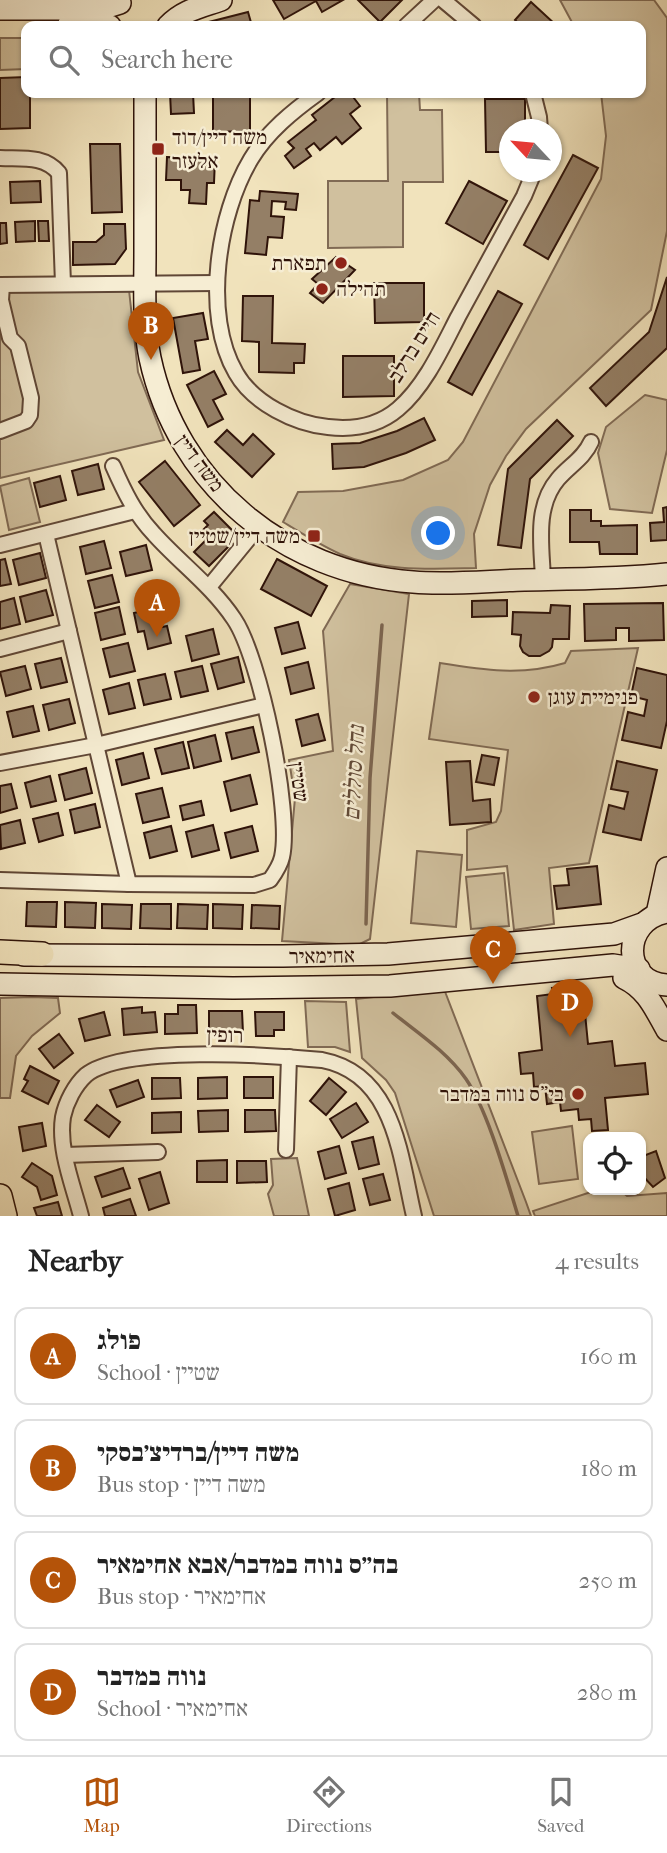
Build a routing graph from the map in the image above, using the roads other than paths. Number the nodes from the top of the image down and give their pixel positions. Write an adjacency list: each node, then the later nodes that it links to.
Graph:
1 (169, 0): 8 (street)
2 (221, 0): 9 (street)
3 (434, 0): 10 (street)
4 (443, 0): 11 (street)
5 (121, 1): 6 (street); 7 (street)
6 (0, 9)
7 (120, 21)
8 (169, 21)
9 (173, 21)
10 (411, 21)
11 (468, 21)
12 (0, 23): 13 (street)
13 (21, 23)
14 (145, 98): 20 (street, משה דיין)
15 (312, 98): 21 (street, חיים ברלב)
16 (534, 98): 17 (street)
17 (539, 119)
18 (0, 158): 22 (street)
19 (529, 182): 21 (street, חיים ברלב)
20 (145, 283): 21 (street); 22 (street); 28 (street, משה דיין)
21 (216, 283)
22 (63, 284): 23 (street)
23 (1, 285): 24 (street)
24 (0, 431)
25 (591, 442): 31 (street)
26 (113, 466): 27 (street, שטיין)
27 (135, 511): 29 (street); 33 (street, שטיין)
28 (259, 526): 31 (street, משה דיין); 33 (street)
29 (46, 534): 30 (street); 34 (street)
30 (0, 545)
31 (543, 580): 32 (street, משה דיין)
32 (663, 580)
33 (209, 587): 36 (street, שטיין)
34 (69, 631): 35 (street); 37 (street)
35 (0, 649)
36 (264, 705): 37 (street); 41 (street, שטיין)
37 (96, 745): 38 (street); 41 (street)
38 (0, 763)
39 (667, 868): 42 (street)
40 (0, 880): 41 (street, שטיין)
41 (129, 884)
42 (655, 917): 44 (street, אחימאיר); 47 (street)
43 (0, 952): 44 (main road)
44 (42, 954): 45 (street, אחימאיר)
45 (0, 958)
46 (589, 967): 47 (street, אחימאיר); 48 (street, אחימאיר); 50 (street)
47 (652, 978): 49 (street)
48 (0, 984)
49 (667, 1024)
50 (667, 1030)
51 (289, 1057): 52 (street); 54 (street, רופין); 58 (street, רופין)
52 (286, 1150)
53 (158, 1152): 54 (street)
54 (65, 1155): 57 (street, רופין)
55 (0, 1196): 56 (main road)
56 (5, 1216)
57 (81, 1216)
58 (414, 1216)

